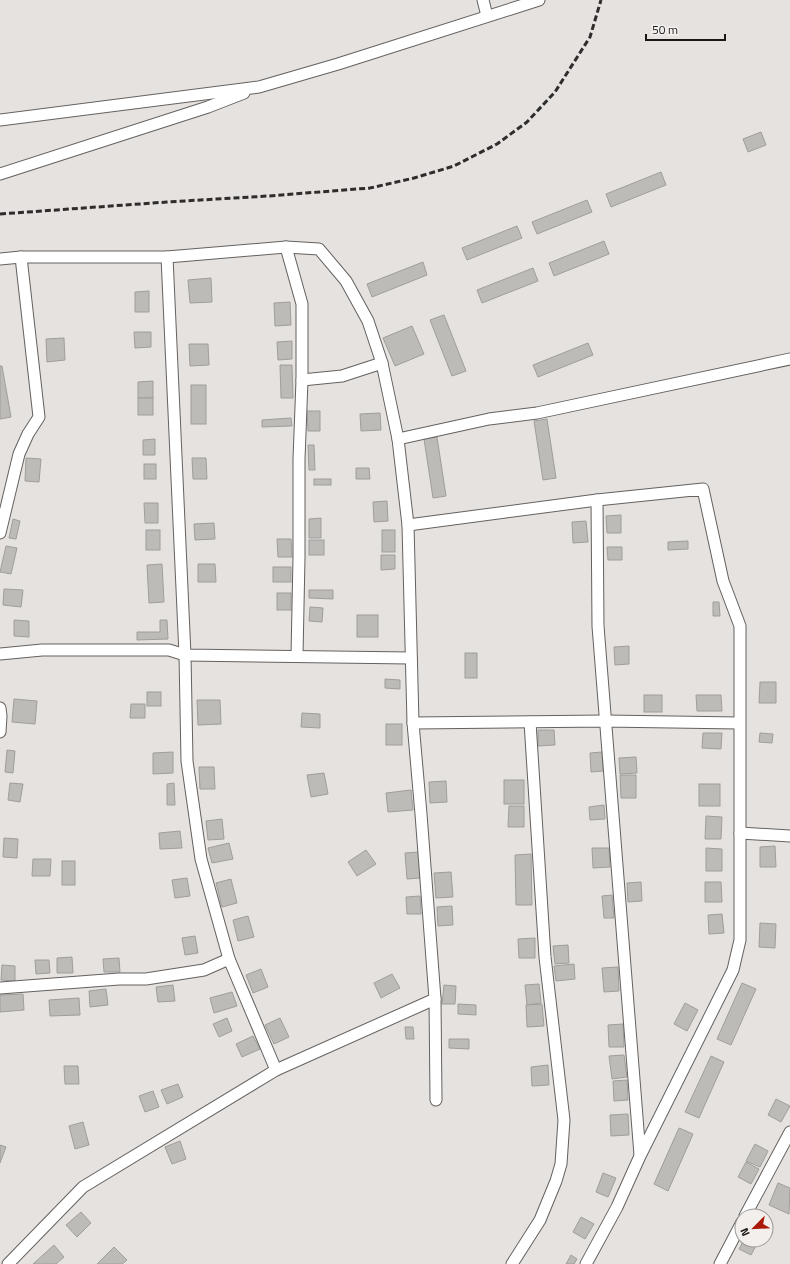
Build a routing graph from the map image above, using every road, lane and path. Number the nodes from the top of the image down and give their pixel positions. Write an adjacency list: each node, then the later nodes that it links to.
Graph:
1 (483, 0): 3 (street)
2 (539, 0): 3 (street)
3 (487, 16): 4 (street)
4 (259, 86): 5 (street); 6 (street)
5 (0, 120)
6 (0, 174)
7 (286, 247): 9 (street); 12 (street); 13 (street)
8 (21, 257): 9 (street); 10 (street); 17 (street)
9 (167, 257): 19 (street)
10 (0, 259)
11 (790, 358): 14 (street)
12 (382, 363): 13 (street); 14 (street)
13 (302, 380): 20 (street)
14 (398, 439): 16 (street)
15 (597, 500): 16 (street); 23 (street); 26 (street)
16 (408, 525): 21 (street)
17 (0, 533)
18 (0, 654): 19 (street)
19 (185, 655): 20 (street); 30 (street)
20 (297, 656): 21 (street)
21 (411, 658): 25 (street)
22 (0, 708): 27 (street)
23 (605, 721): 24 (street); 26 (street); 36 (street)
24 (530, 722): 25 (street); 40 (street)
25 (413, 723): 32 (street)
26 (739, 723): 28 (street)
27 (0, 732)
28 (740, 833): 29 (street); 36 (street)
29 (790, 836)
30 (229, 959): 31 (street); 33 (street)
31 (0, 988)
32 (435, 999): 33 (street); 34 (street)
33 (276, 1070): 39 (street)
34 (436, 1100)
35 (790, 1132): 37 (street)
36 (640, 1156): 41 (street)
37 (749, 1208)
38 (734, 1237): 42 (street)
39 (8, 1264)
40 (512, 1264)
41 (586, 1264)
42 (720, 1264)

